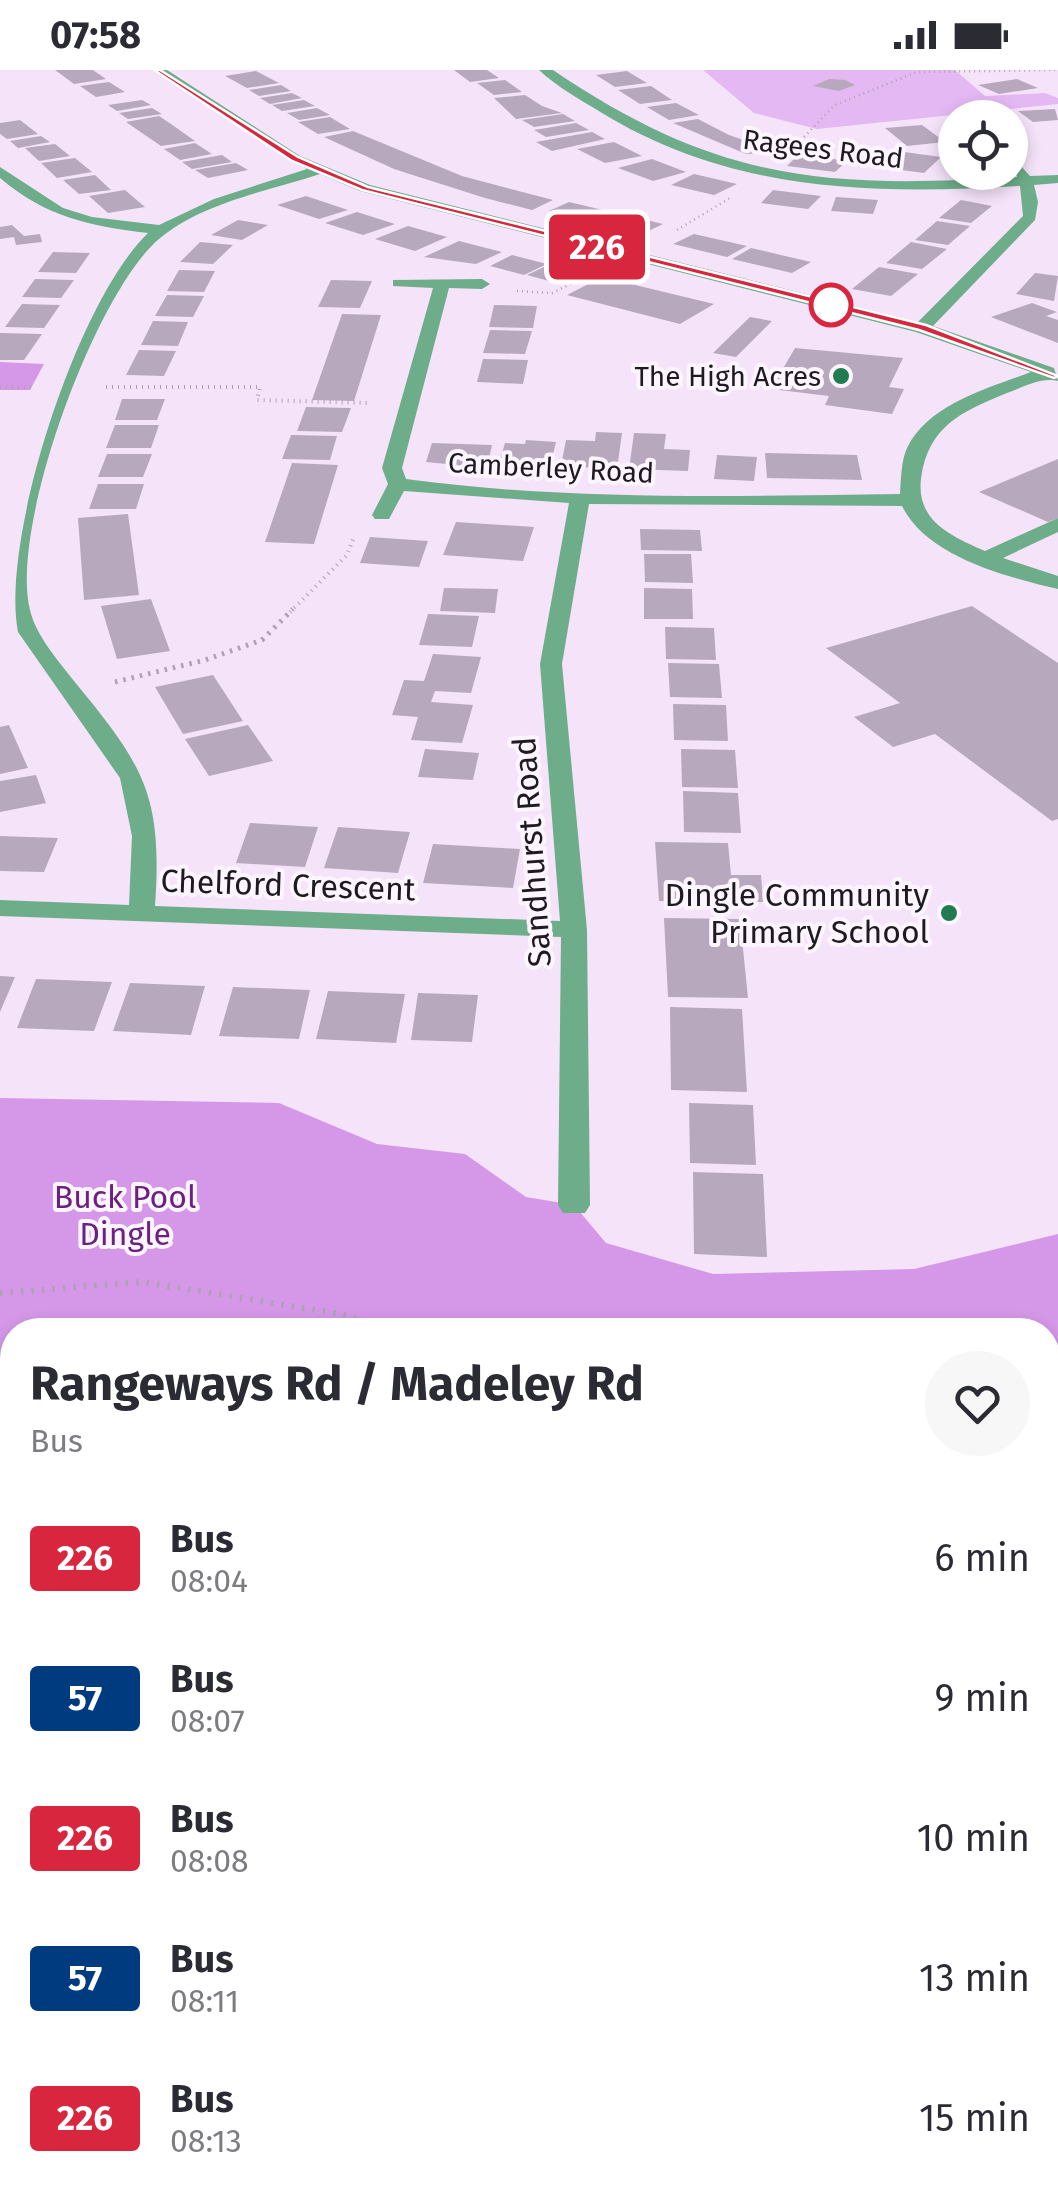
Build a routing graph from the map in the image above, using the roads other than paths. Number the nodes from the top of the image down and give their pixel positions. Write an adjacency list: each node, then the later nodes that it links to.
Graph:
1 (158, 70): 3 (street)
2 (545, 70): 7 (street, Ragees Road)
3 (319, 170): 9 (street); 13 (street)
4 (0, 171): 9 (street)
5 (1058, 179): 6 (street, Ragees Road)
6 (1028, 182)
7 (938, 187)
8 (1027, 190): 13 (street)
9 (161, 230): 23 (street)
10 (400, 283): 11 (street)
11 (442, 284): 12 (street); 15 (street)
12 (482, 284)
13 (922, 328): 14 (street)
14 (1053, 374): 17 (street)
15 (398, 484): 16 (street, Camberley Road); 18 (street)
16 (580, 497): 17 (street, Camberley Road); 24 (street, Sandhurst Road)
17 (909, 500): 20 (street)
18 (382, 514)
19 (1058, 524): 20 (street)
20 (986, 559): 21 (street)
21 (1058, 583)
22 (0, 908): 23 (street, Chelford Crescent)
23 (141, 915): 24 (street, Chelford Crescent)
24 (574, 930): 25 (street, Sandhurst Road)
25 (574, 1205)

